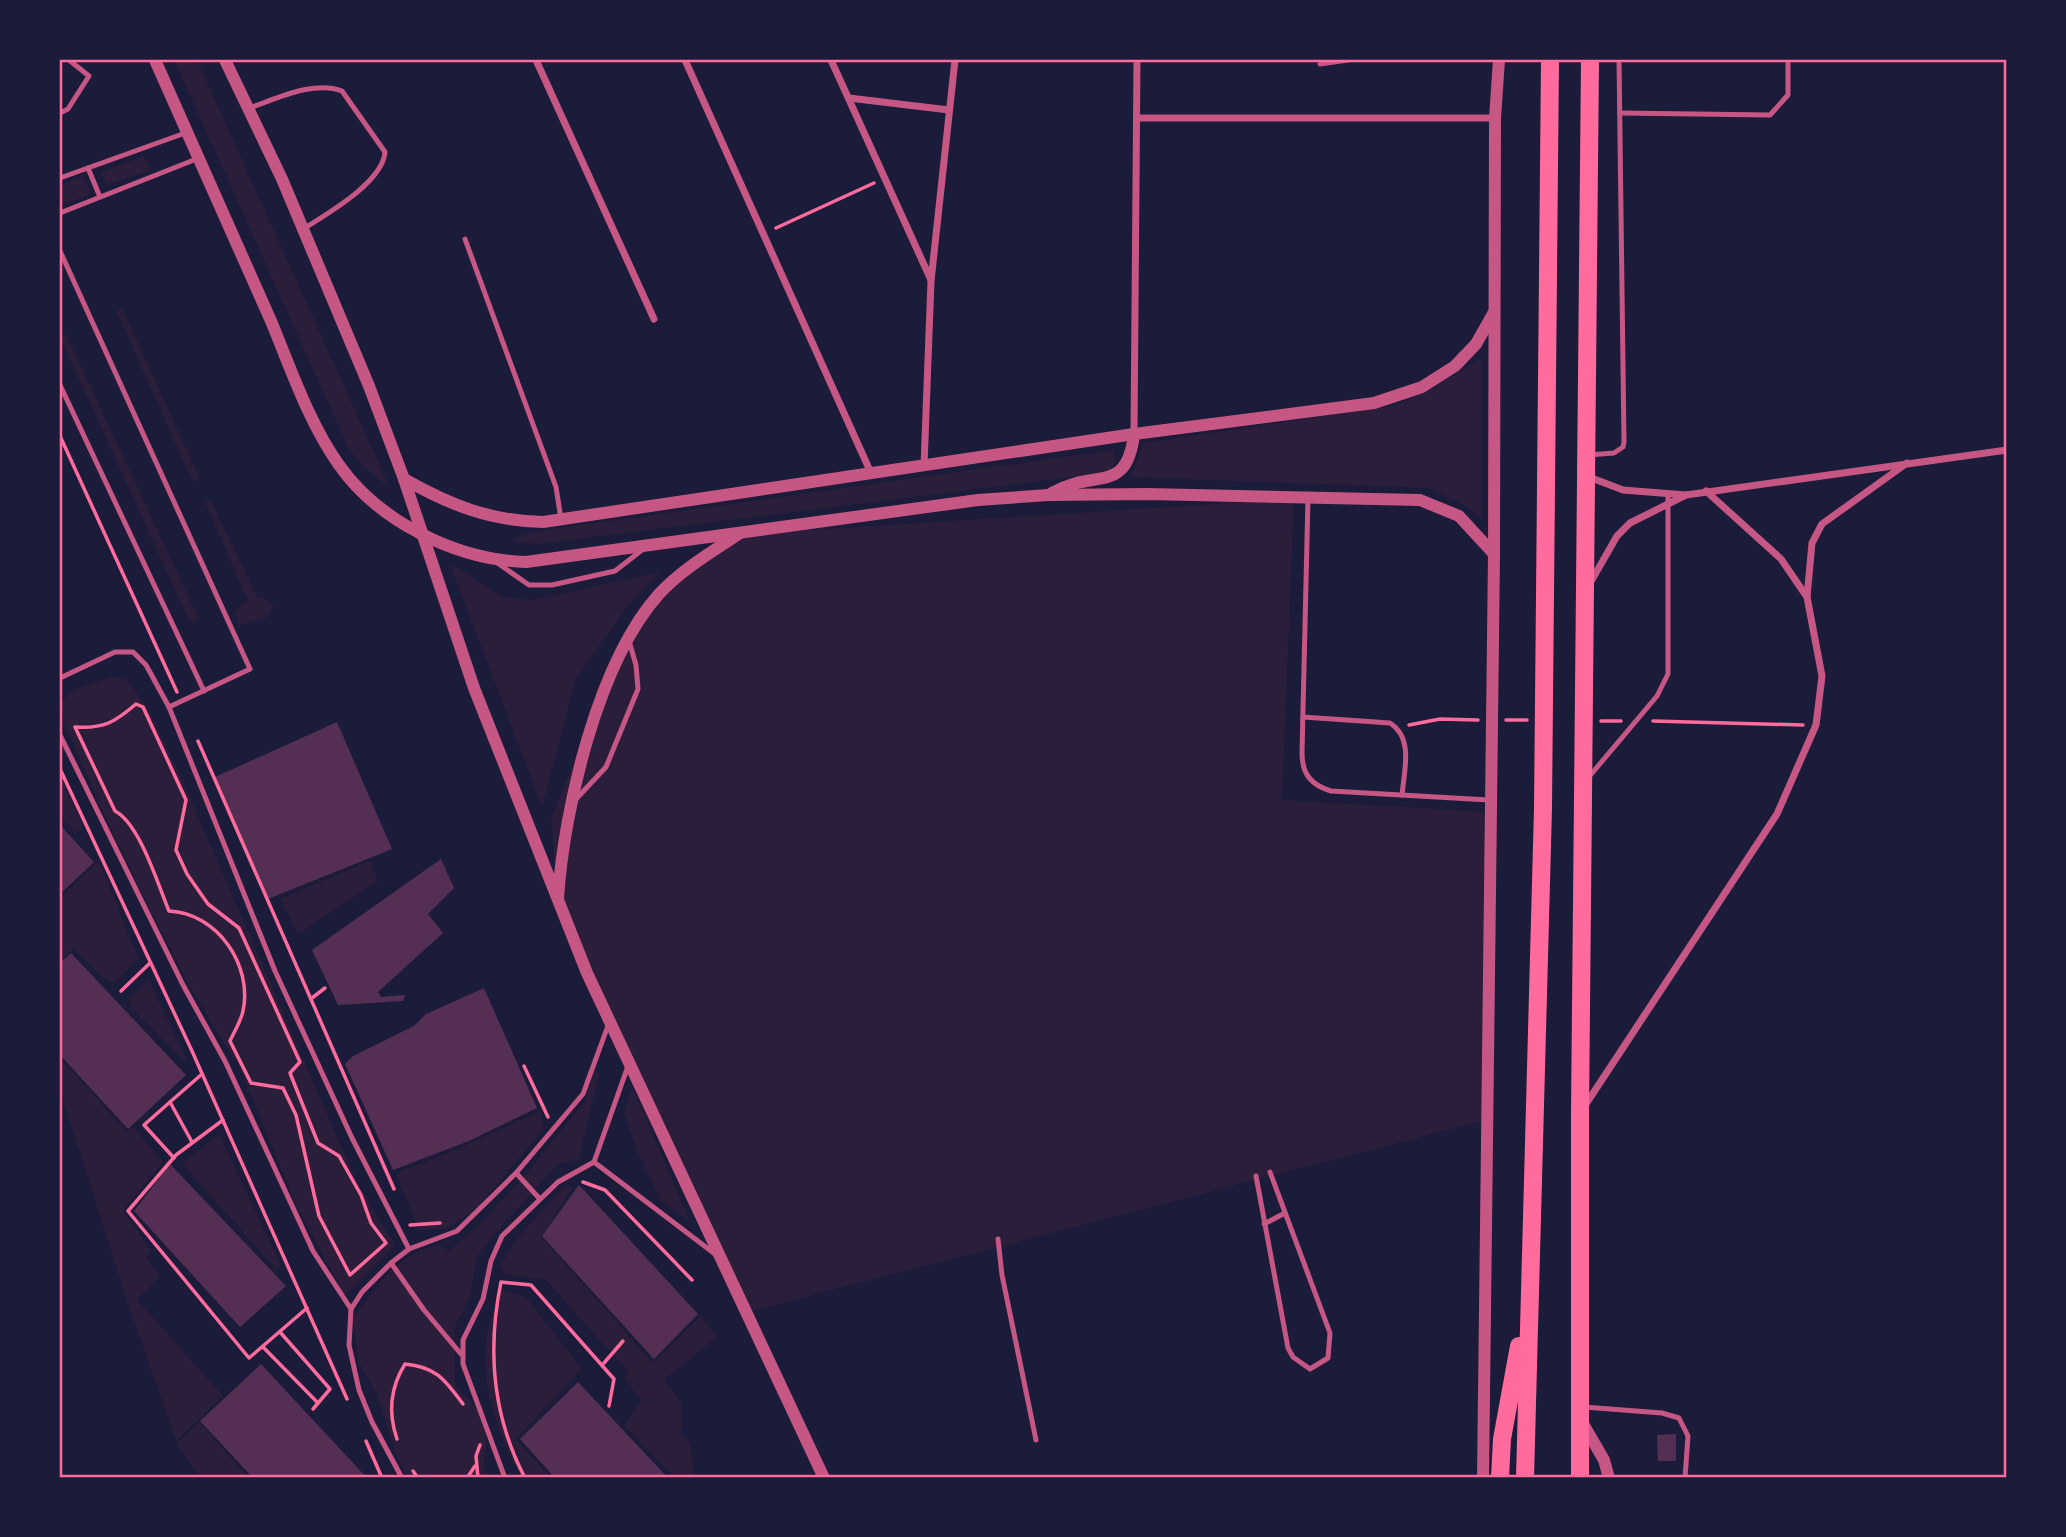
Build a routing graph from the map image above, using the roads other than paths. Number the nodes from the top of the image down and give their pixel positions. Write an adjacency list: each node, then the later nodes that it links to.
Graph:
1 (69, 60): 19 (lane)
2 (155, 60): 23 (street)
3 (225, 60): 17 (street)
4 (536, 60): 34 (street)
5 (685, 60): 41 (street)
6 (831, 60): 16 (street)
7 (955, 60): 18 (street)
8 (1137, 60): 21 (street)
9 (1348, 60): 15 (lane)
10 (1499, 60): 22 (street)
11 (1550, 60): 83 (highway)
12 (1590, 60): 38 (highway)
13 (1619, 60): 20 (lane)
14 (1788, 60): 20 (lane)
15 (1320, 64)
16 (849, 98): 18 (street); 32 (street)
17 (248, 108): 29 (street); 29 (lane)
18 (949, 110): 32 (street)
19 (60, 113)
20 (1620, 113): 38 (lane)
21 (1137, 118): 22 (street); 36 (street)
22 (1495, 118): 33 (street)
23 (188, 132): 24 (street); 25 (lane)
24 (199, 158): 27 (lane); 52 (street)
25 (88, 168): 26 (lane); 27 (lane)
26 (60, 178)
27 (100, 197): 28 (lane)
28 (60, 213)
29 (303, 229): 43 (street)
30 (465, 239): 50 (lane)
31 (60, 251): 60 (lane)
32 (931, 281): 40 (street)
33 (1496, 307): 36 (street); 54 (street)
34 (654, 319)
35 (60, 386): 60 (lane)
36 (1133, 434): 40 (street); 46 (street)
37 (2007, 450): 39 (street)
38 (1588, 455): 42 (highway)
39 (1910, 461): 44 (street); 57 (street)
40 (924, 466): 41 (street)
41 (871, 474): 50 (street)
42 (1588, 477): 45 (street); 56 (highway)
43 (404, 479): 50 (street); 52 (street)
44 (1706, 491): 48 (street); 57 (street)
45 (1668, 493): 48 (street); 49 (lane)
46 (1048, 495): 47 (street); 51 (street)
47 (1308, 495): 54 (street); 62 (lane)
48 (1686, 495): 49 (street)
49 (1669, 504): 56 (street); 64 (lane)
50 (561, 519)
51 (744, 531): 53 (street); 58 (street)
52 (422, 533): 55 (street); 68 (street)
53 (647, 546): 55 (street); 55 (lane)
54 (1494, 554): 66 (street)
55 (494, 560)
56 (1587, 590): 64 (highway)
57 (1807, 597): 71 (street)
58 (629, 639): 67 (street); 67 (lane)
59 (60, 678): 61 (lane)
60 (204, 691): 61 (lane)
61 (169, 707): 80 (lane)
62 (1303, 717): 65 (lane); 65 (lane)
63 (60, 736): 84 (lane)
64 (1584, 783): 71 (highway)
65 (1402, 795): 66 (lane)
66 (1492, 800): 91 (street)
67 (572, 803): 68 (street)
68 (558, 902): 69 (street)
69 (610, 1020): 70 (street); 74 (lane)
70 (629, 1061): 72 (lane); 81 (street)
71 (1580, 1113): 86 (highway)
72 (594, 1162): 76 (lane); 81 (lane)
73 (1270, 1172): 77 (lane)
74 (516, 1173): 76 (lane); 80 (lane)
75 (1255, 1176): 78 (lane)
76 (539, 1198): 85 (lane)
77 (1285, 1213): 78 (lane); 78 (lane)
78 (1264, 1224)
79 (998, 1238): 87 (lane)
80 (409, 1249): 82 (lane)
81 (724, 1261): 90 (street)
82 (391, 1263): 84 (lane); 85 (lane)
83 (1528, 1291): 92 (highway); 93 (highway)
84 (351, 1309): 88 (lane)
85 (461, 1354): 89 (lane)
86 (1581, 1414): 94 (highway); 95 (street); 96 (lane)
87 (1037, 1440)
88 (402, 1478)
89 (505, 1478)
90 (824, 1478)
91 (1483, 1478)
92 (1500, 1478)
93 (1525, 1478)
94 (1580, 1478)
95 (1609, 1478)
96 (1685, 1478)

